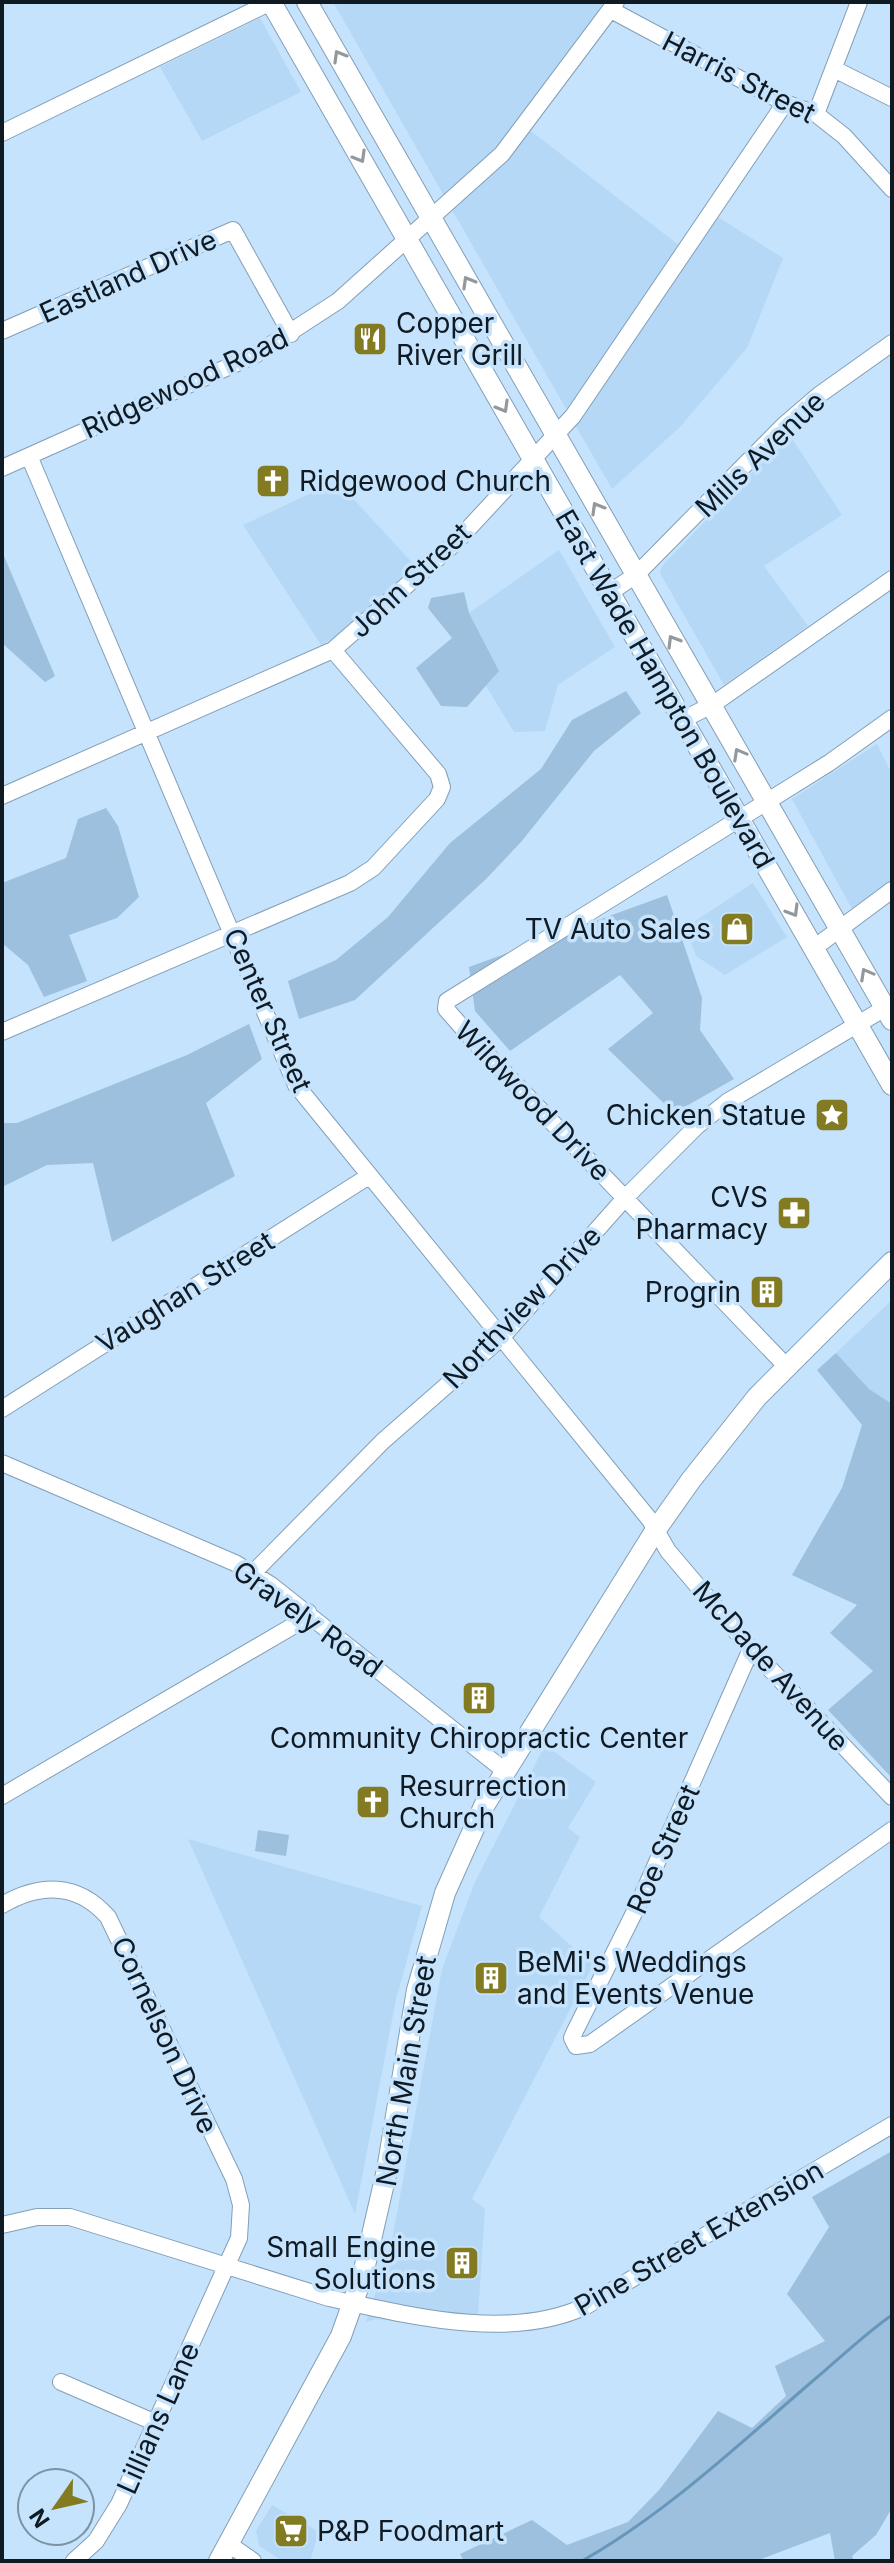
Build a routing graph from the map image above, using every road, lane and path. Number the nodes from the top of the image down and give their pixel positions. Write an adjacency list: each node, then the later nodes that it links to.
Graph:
1 (271, 2): 9 (street); 12 (main road, East Wade Hampton Boulevard, one-way to 12)
2 (307, 2): 11 (main road, East Wade Hampton Boulevard, one-way to 2)
3 (859, 2): 5 (street)
4 (613, 6): 7 (street, Harris Street); 11 (street, Ridgewood Road)
5 (834, 69): 6 (street); 8 (street)
6 (892, 98)
7 (785, 103): 8 (street, Harris Street); 16 (street, John Street)
8 (816, 114): 10 (street, Harris Street)
9 (2, 133)
10 (892, 189)
11 (431, 218): 12 (street, Ridgewood Road); 16 (main road, East Wade Hampton Boulevard, one-way to 11)
12 (407, 240): 14 (street, Ridgewood Road); 18 (main road, East Wade Hampton Boulevard, one-way to 18)
13 (2, 331): 14 (street, Eastland Drive)
14 (291, 334): 17 (street, Ridgewood Road)
15 (892, 343): 20 (street, Mills Avenue)
16 (556, 436): 18 (street, John Street); 20 (main road, East Wade Hampton Boulevard, one-way to 16)
17 (29, 456): 19 (street, Ridgewood Road); 27 (street, Center Street)
18 (531, 457): 22 (main road, East Wade Hampton Boulevard); 23 (street, John Street)
19 (2, 468)
20 (636, 575): 22 (street, Mills Avenue); 24 (main road, East Wade Hampton Boulevard, one-way to 20)
21 (892, 579): 24 (street)
22 (609, 593): 26 (main road, East Wade Hampton Boulevard)
23 (333, 650): 27 (street, John Street); 33 (street)
24 (712, 705): 26 (street); 29 (main road, East Wade Hampton Boulevard, one-way to 24)
25 (892, 718): 29 (street, Wildwood Drive)
26 (682, 720): 30 (main road, East Wade Hampton Boulevard)
27 (147, 733): 28 (street, John Street); 33 (street, Center Street)
28 (2, 796)
29 (766, 802): 30 (street, Wildwood Drive); 32 (main road, East Wade Hampton Boulevard)
30 (739, 820): 34 (main road, East Wade Hampton Boulevard, one-way to 34); 40 (street, Wildwood Drive)
31 (892, 890): 32 (street)
32 (841, 929): 34 (street); 35 (main road, East Wade Hampton Boulevard, one-way to 32)
33 (232, 932): 37 (street); 39 (street, Center Street)
34 (814, 948): 36 (main road, East Wade Hampton Boulevard)
35 (889, 1014): 36 (street, Northview Drive)
36 (858, 1025): 38 (main road, East Wade Hampton Boulevard); 40 (street, Northview Drive)
37 (2, 1032)
38 (892, 1085)
39 (369, 1176): 42 (street, Center Street); 44 (street, Vaughan Street)
40 (625, 1198): 42 (street, Northview Drive); 43 (street, Wildwood Drive)
41 (892, 1262): 43 (main road, North Main Street)
42 (502, 1337): 46 (street, Center Street); 47 (street, Northview Drive)
43 (786, 1366): 46 (main road, North Main Street)
44 (2, 1409)
45 (2, 1463): 47 (street, Gravely Road)
46 (655, 1531): 49 (street, McDade Avenue); 50 (main road, North Main Street)
47 (253, 1573): 48 (street, Gravely Road)
48 (308, 1612): 50 (street, Gravely Road); 51 (street)
49 (751, 1649): 52 (street, McDade Avenue); 53 (street, Roe Street)
50 (505, 1771): 58 (main road, North Main Street)
51 (2, 1796)
52 (892, 1797)
53 (892, 1830)
54 (2, 1905): 57 (street, Cornelson Drive)
55 (892, 2125): 58 (street, Pine Street Extension)
56 (2, 2225): 57 (street)
57 (227, 2265): 58 (street); 60 (street, Lillians Lane)
58 (353, 2303): 61 (main road, North Main Street)
59 (61, 2382): 60 (street)
60 (156, 2423): 62 (street, Lillians Lane)
61 (225, 2553): 63 (street)
62 (74, 2561)
63 (253, 2561)

